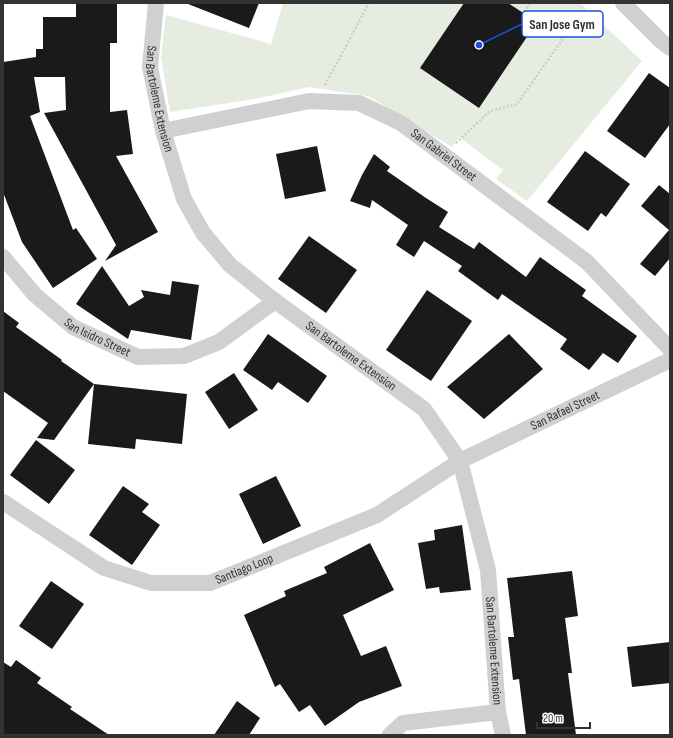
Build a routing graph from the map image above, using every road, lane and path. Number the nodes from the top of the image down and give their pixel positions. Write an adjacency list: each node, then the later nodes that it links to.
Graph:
1 (156, 3): 7 (street, San Bartoleme Extension)
2 (369, 3): 6 (path)
3 (530, 3): 8 (path)
4 (623, 3): 5 (street)
5 (670, 48)
6 (316, 101): 7 (street, San Gabriel Street); 11 (street, San Gabriel Street)
7 (163, 130): 10 (street, San Bartoleme Extension)
8 (455, 144)
9 (3, 257): 10 (street, San Isidro Street)
10 (275, 301): 13 (street, San Bartoleme Extension)
11 (670, 350)
12 (670, 360): 13 (street, San Rafael Street)
13 (460, 461): 14 (street, Santiago Loop); 15 (street, San Bartoleme Extension)
14 (3, 502)
15 (498, 712): 16 (street); 17 (street, San Bartoleme Extension)
16 (390, 735)
17 (503, 735)

